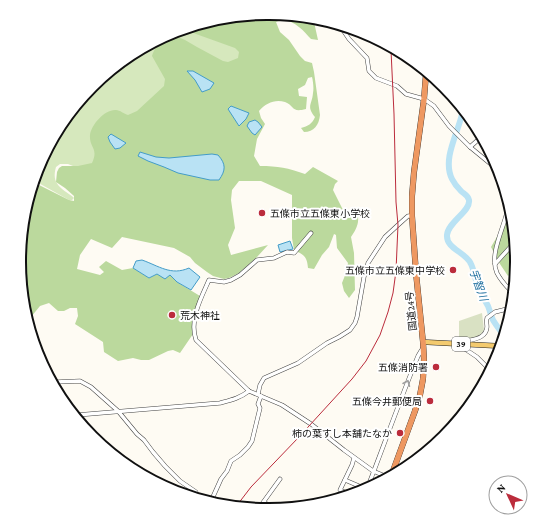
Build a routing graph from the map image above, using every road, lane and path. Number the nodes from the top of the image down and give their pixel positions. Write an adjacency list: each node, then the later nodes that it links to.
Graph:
1 (344, 32): 3 (street)
2 (426, 79): 3 (highway, 国道24号)
3 (424, 100): 5 (street); 7 (highway, 国道24号)
4 (477, 141): 5 (street)
5 (470, 147): 6 (street)
6 (488, 162)
7 (412, 216): 15 (highway, 国道24号); 20 (street)
8 (505, 217): 11 (street)
9 (311, 233): 19 (street)
10 (509, 248): 11 (street)
11 (495, 264): 12 (street)
12 (508, 287)
13 (505, 310): 14 (street)
14 (463, 344): 15 (main road, 39); 16 (main road, 39); 17 (street)
15 (423, 345): 24 (highway, 国道24号); 25 (street, one-way to 15)
16 (494, 346)
17 (486, 365)
18 (59, 382): 21 (street)
19 (249, 391): 20 (street); 21 (street)
20 (259, 395): 23 (street); 33 (street)
21 (118, 411): 22 (street); 32 (street)
22 (81, 415)
23 (354, 458): 25 (street); 28 (street)
24 (394, 467)
25 (373, 471): 26 (street); 29 (street)
26 (382, 475)
27 (280, 479): 34 (street)
28 (345, 480): 30 (street); 31 (street)
29 (369, 481)
30 (358, 486)
31 (343, 491)
32 (196, 492)
33 (213, 497)
34 (264, 502)

